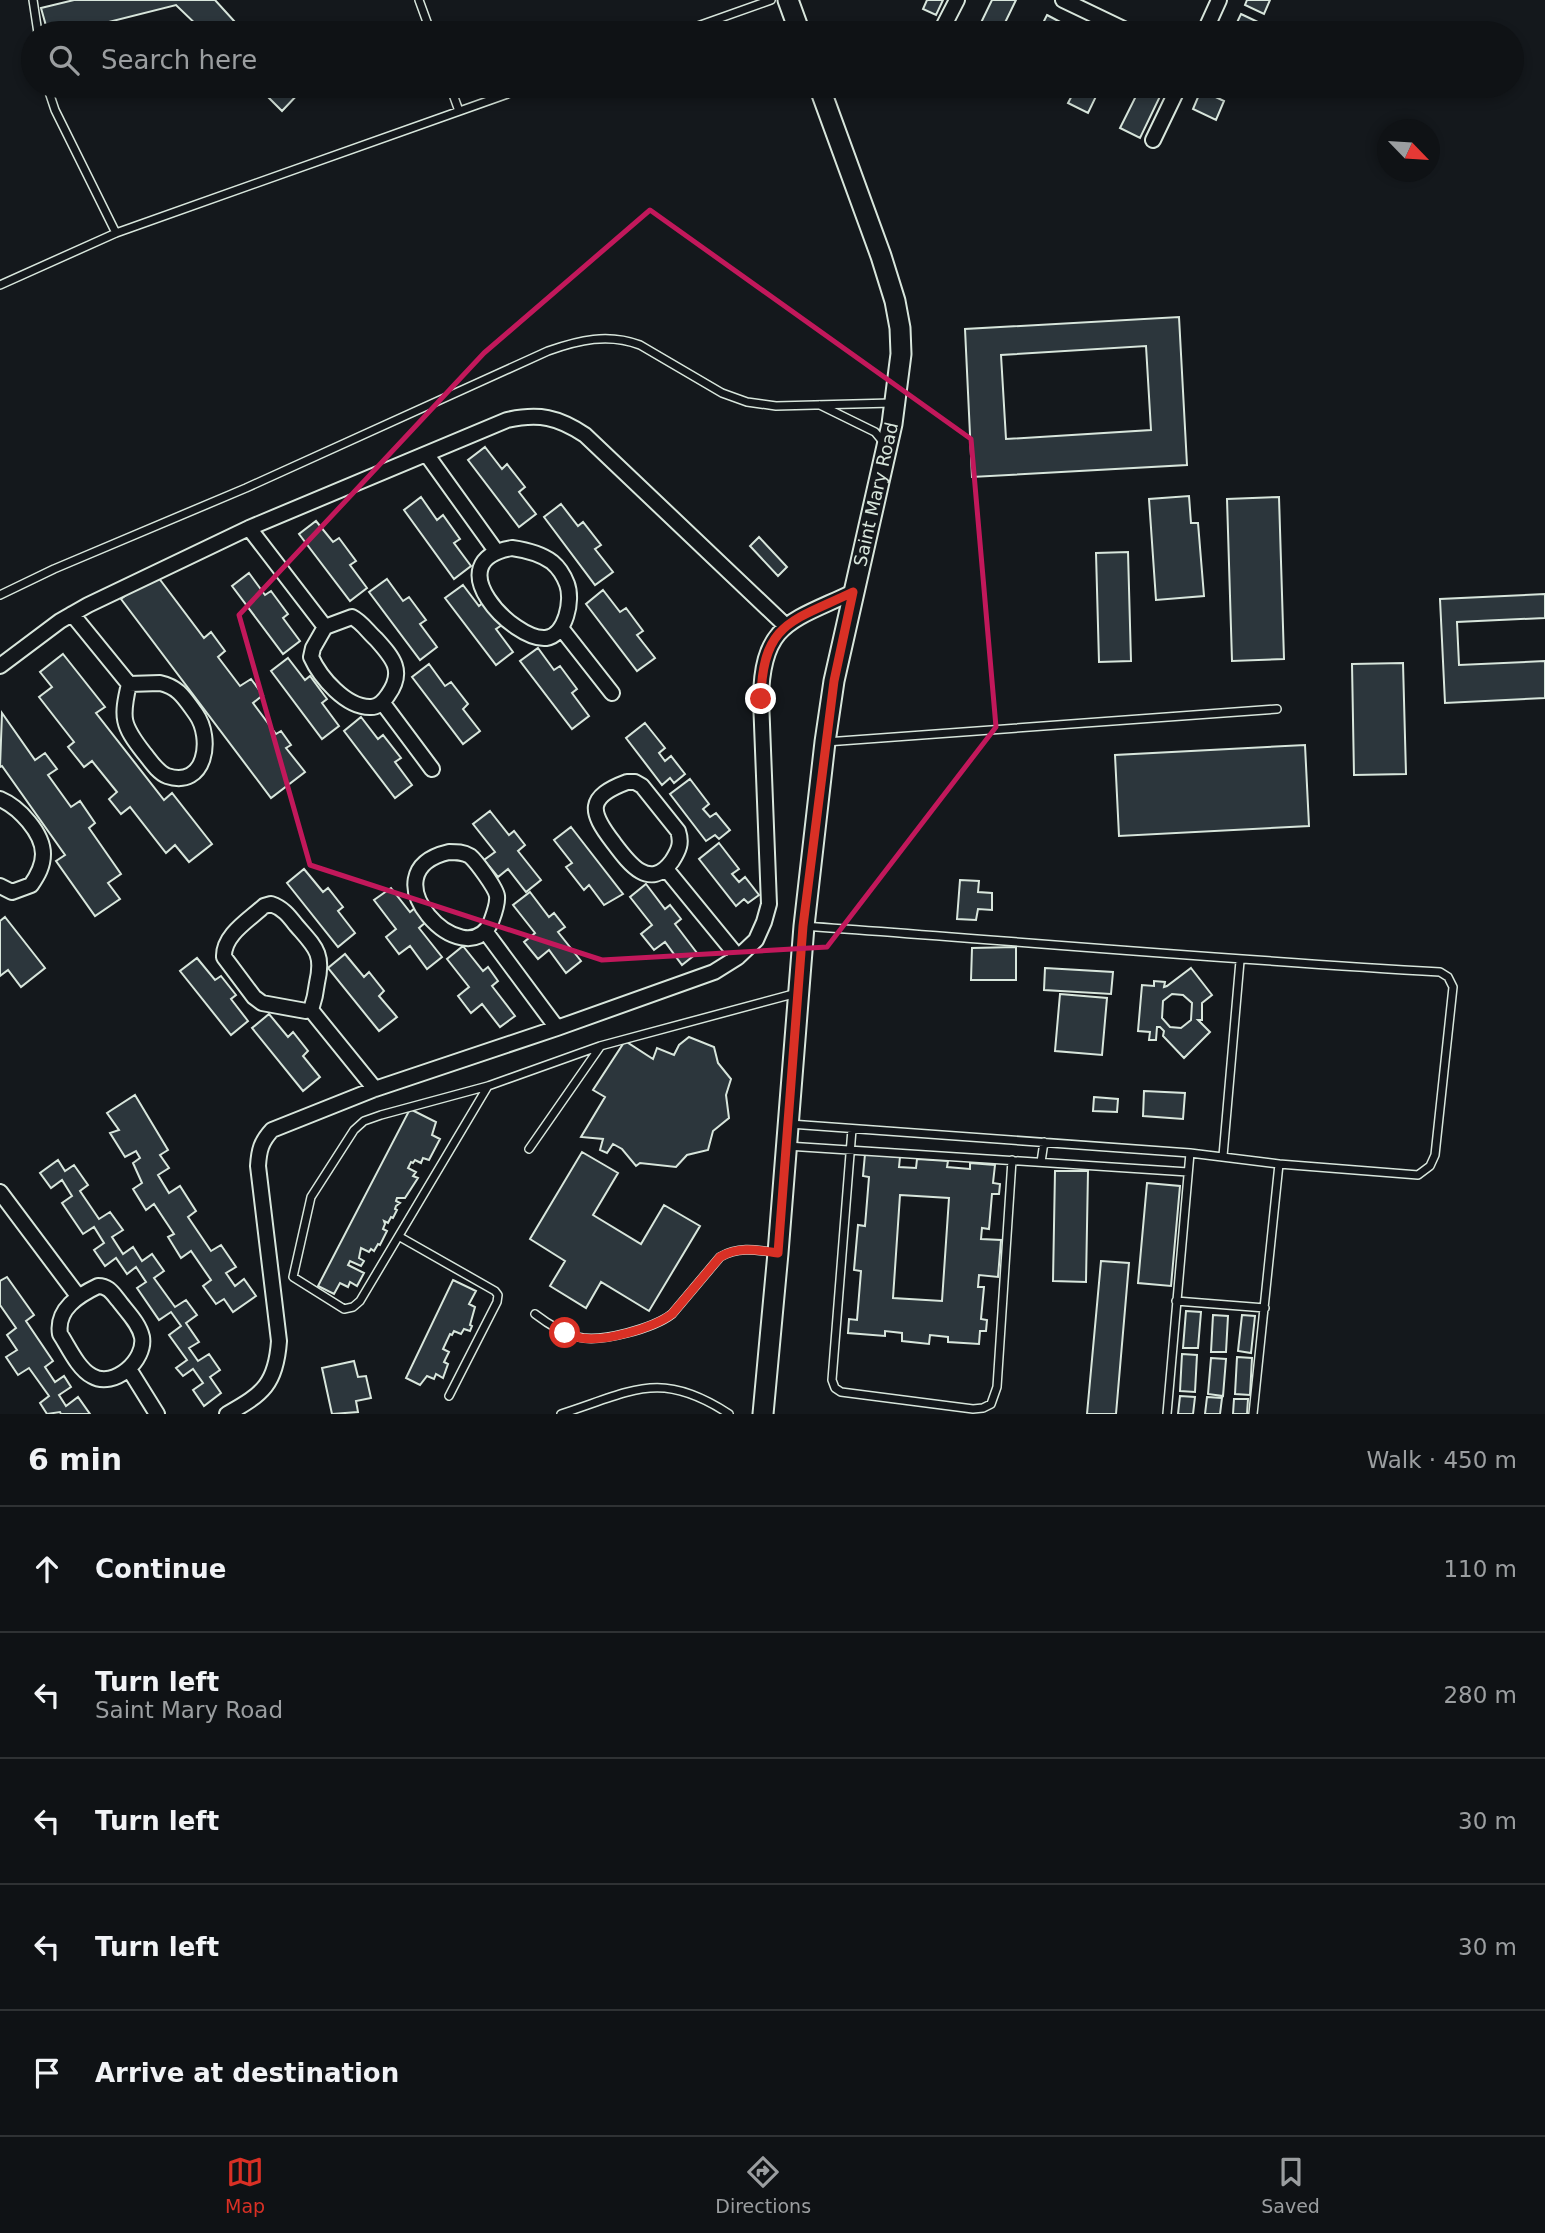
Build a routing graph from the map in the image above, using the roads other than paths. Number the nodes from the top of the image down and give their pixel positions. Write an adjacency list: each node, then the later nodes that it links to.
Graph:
1 (33, 0): 8 (lane)
2 (419, 0): 9 (lane)
3 (771, 0): 10 (lane)
4 (788, 0): 11 (street)
5 (957, 0): 12 (street)
6 (1063, 0): 13 (street)
7 (1219, 0): 14 (street)
8 (36, 21)
9 (427, 21)
10 (712, 21)
11 (796, 21)
12 (946, 21)
13 (1107, 21)
14 (1209, 21)
15 (51, 98): 22 (lane)
16 (454, 98): 20 (lane)
17 (496, 98): 20 (lane)
18 (823, 98): 24 (street, Saint Mary Road)
19 (1173, 98): 21 (street)
20 (459, 111): 22 (lane)
21 (1153, 140)
22 (116, 233): 23 (lane)
23 (0, 285)
24 (896, 403): 25 (lane); 26 (street, Saint Mary Road)
25 (818, 405): 26 (lane); 31 (lane)
26 (887, 446): 30 (street, Saint Mary Road)
27 (427, 455): 28 (street); 29 (street); 33 (street)
28 (249, 528): 32 (street); 34 (street)
29 (496, 551): 35 (street); 35 (street)
30 (853, 592): 33 (street); 41 (street, Saint Mary Road)
31 (0, 595)
32 (72, 614): 36 (street); 37 (street)
33 (785, 625): 48 (street)
34 (325, 627): 39 (street); 39 (street)
35 (561, 628): 38 (street)
36 (0, 666)
37 (129, 684): 37 (street)
38 (612, 693)
39 (382, 702): 42 (street)
40 (1277, 709): 41 (lane)
41 (825, 742): 46 (street, Saint Mary Road)
42 (432, 769)
43 (0, 799): 45 (street)
44 (666, 870): 44 (street); 48 (street)
45 (0, 886)
46 (803, 926): 49 (lane); 50 (street, Saint Mary Road)
47 (485, 931): 47 (street); 52 (street)
48 (738, 957): 52 (street)
49 (1240, 961): 63 (lane); 66 (lane)
50 (797, 993): 53 (lane); 56 (street, Saint Mary Road)
51 (310, 1010): 51 (street); 55 (street)
52 (557, 1028): 55 (street)
53 (600, 1046): 54 (lane); 60 (lane)
54 (488, 1086): 69 (lane); 69 (lane)
55 (375, 1089): 78 (street)
56 (789, 1124): 57 (lane); 59 (street, Saint Mary Road)
57 (852, 1129): 58 (lane); 61 (lane)
58 (1044, 1142): 62 (lane); 65 (lane)
59 (787, 1146): 61 (lane); 70 (street, Saint Mary Road)
60 (529, 1149)
61 (851, 1150): 64 (lane); 64 (lane)
62 (1190, 1153): 63 (lane); 67 (lane)
63 (1223, 1156): 66 (lane)
64 (1012, 1160): 65 (lane)
65 (1041, 1162): 67 (lane)
66 (1279, 1164): 73 (lane)
67 (1188, 1172): 72 (lane)
68 (0, 1192): 71 (street)
69 (400, 1237): 76 (lane)
70 (778, 1253): 74 (lane); 81 (street, Saint Mary Road)
71 (78, 1296): 75 (street); 75 (street)
72 (1176, 1301): 73 (lane); 82 (lane)
73 (1265, 1308): 83 (lane)
74 (535, 1314)
75 (129, 1368): 77 (street)
76 (449, 1396)
77 (157, 1414)
78 (227, 1414)
79 (561, 1414): 80 (lane)
80 (729, 1414)
81 (763, 1414)
82 (1167, 1414)
83 (1253, 1414)

